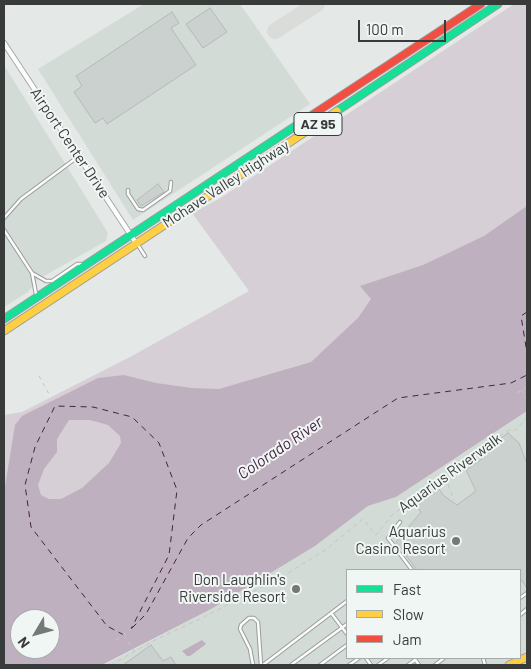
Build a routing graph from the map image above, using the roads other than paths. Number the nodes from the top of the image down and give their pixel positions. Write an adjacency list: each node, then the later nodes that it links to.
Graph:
1 (481, 4): 9 (main road, Mohave Valley Highway / AZ 95)
2 (498, 4): 10 (main road, Mohave Valley Highway / AZ 95)
3 (4, 43): 4 (street, Airport Center Drive)
4 (79, 156): 7 (lane); 9 (street, Airport Center Drive)
5 (171, 182): 6 (lane)
6 (128, 190)
7 (4, 218)
8 (4, 230): 13 (lane)
9 (131, 235): 10 (street, Airport Center Drive); 12 (main road, Mohave Valley Highway / AZ 95)
10 (136, 243): 11 (lane); 16 (main road, Mohave Valley Highway / AZ 95)
11 (145, 256)
12 (89, 263): 13 (lane); 14 (main road, Mohave Valley Highway / AZ 95)
13 (32, 273): 14 (lane)
14 (36, 298): 15 (main road, Mohave Valley Highway / AZ 95)
15 (4, 318)
16 (4, 331)
17 (400, 522): 18 (lane)
18 (411, 569)
19 (346, 602): 20 (lane)
20 (331, 613): 22 (lane); 28 (lane)
21 (346, 625): 22 (lane)
22 (342, 627): 23 (lane); 29 (lane)
23 (346, 633)
24 (346, 646): 30 (lane)
25 (527, 657): 33 (main road)
26 (414, 659): 31 (lane); 32 (lane)
27 (253, 665): 28 (lane)
28 (262, 665)
29 (291, 665)
30 (320, 665)
31 (408, 665)
32 (419, 665)
33 (509, 665)

